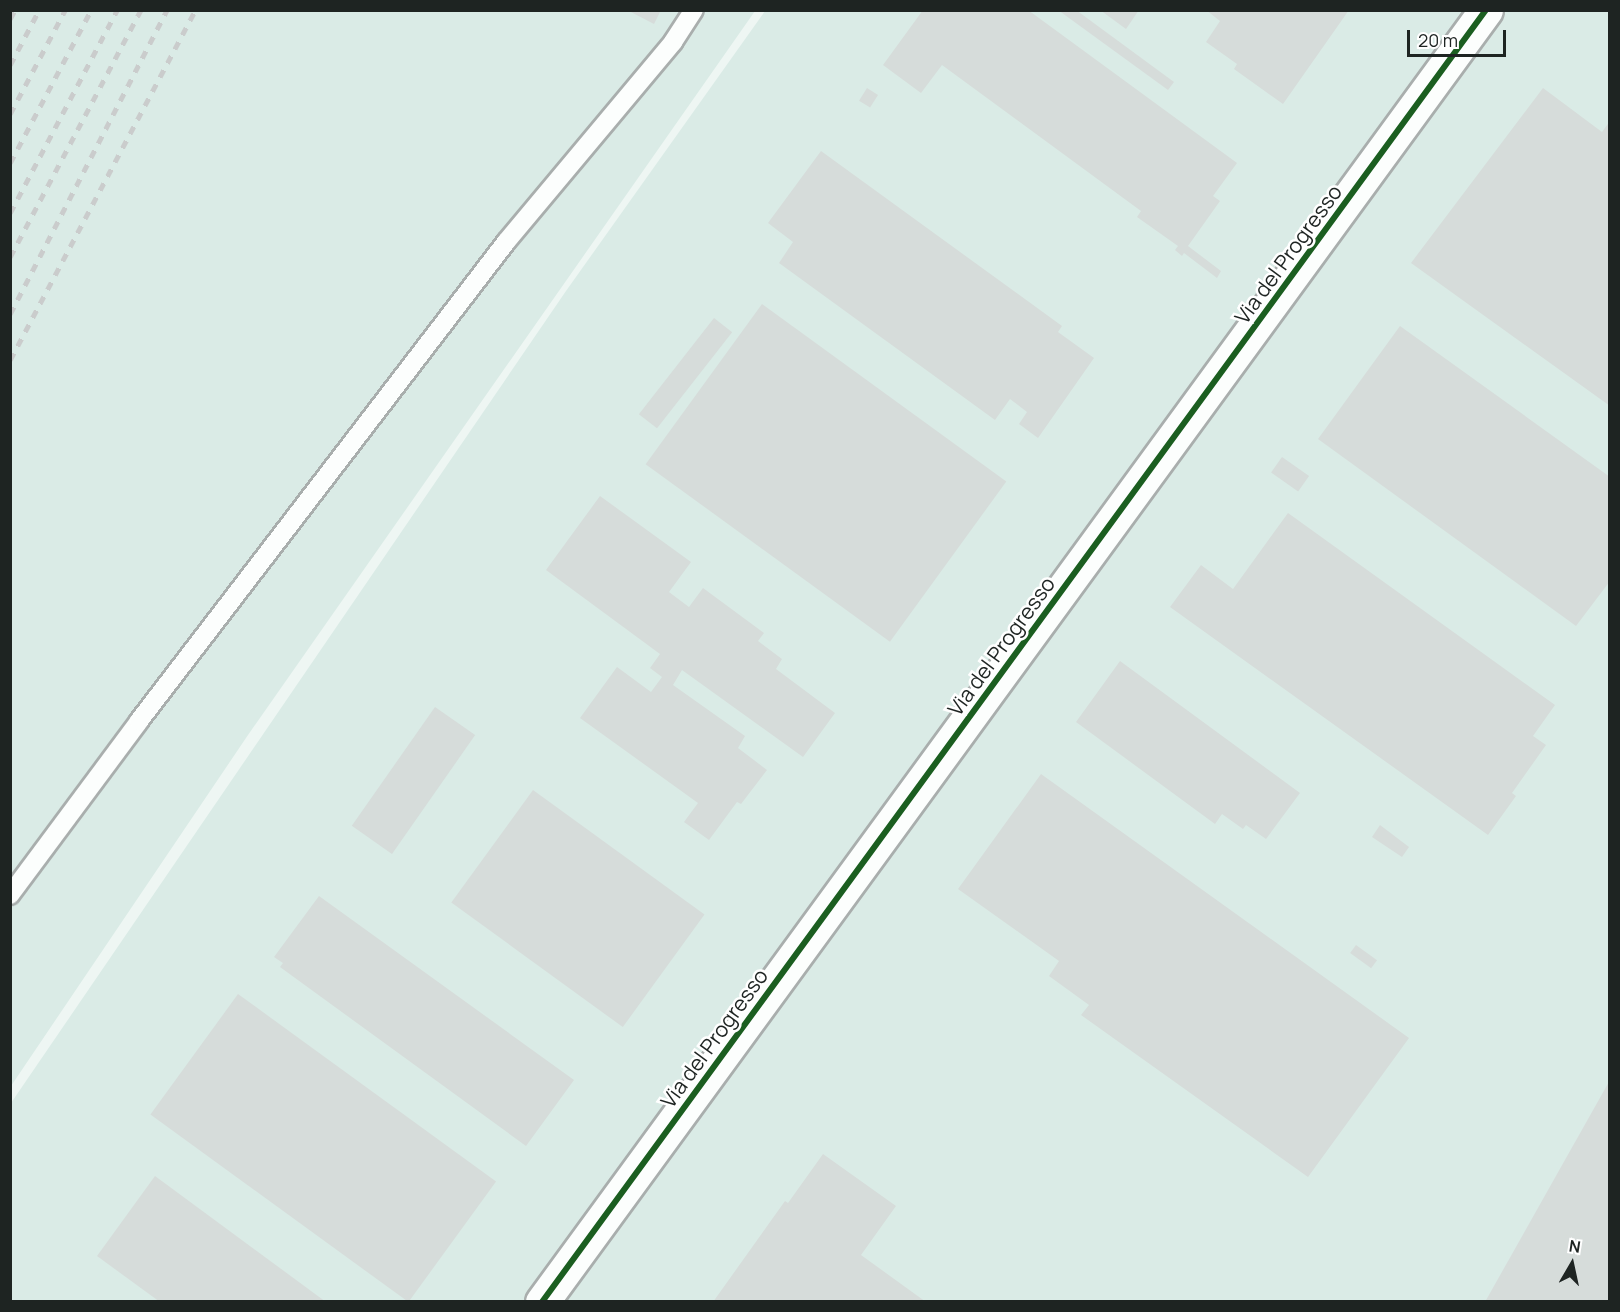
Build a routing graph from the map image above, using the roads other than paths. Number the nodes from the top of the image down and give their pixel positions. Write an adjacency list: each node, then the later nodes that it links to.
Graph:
1 (694, 10): 3 (lane)
2 (1486, 10): 4 (street, Via del Progresso)
3 (10, 895)
4 (542, 1302)

